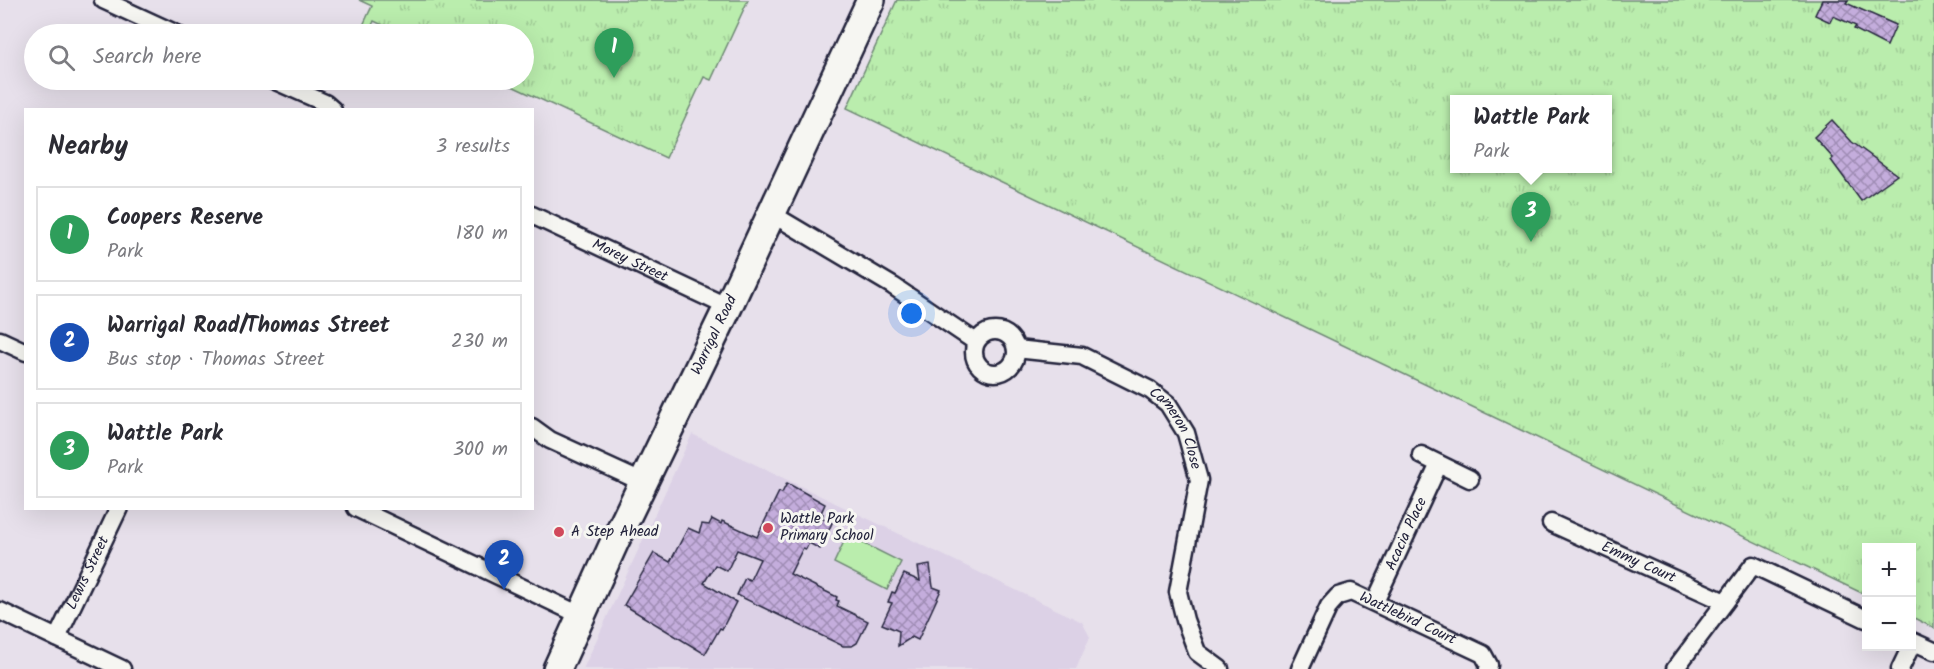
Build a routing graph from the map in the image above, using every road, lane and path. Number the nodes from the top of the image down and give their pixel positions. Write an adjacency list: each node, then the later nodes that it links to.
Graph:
1 (103, 0): 3 (street)
2 (871, 0): 6 (main road, Warrigal Road)
3 (155, 24)
4 (296, 90): 5 (street)
5 (331, 108)
6 (772, 214): 8 (main road, Warrigal Road); 10 (street)
7 (534, 216): 8 (street, Morey Street)
8 (728, 307): 17 (main road, Warrigal Road)
9 (0, 340): 12 (street)
10 (976, 342): 11 (street); 11 (street)
11 (1016, 349): 32 (street, Cameron Close)
12 (24, 351)
13 (534, 428): 17 (street)
14 (1421, 455): 15 (street)
15 (1439, 464): 16 (street); 21 (street, Acacia Place)
16 (1470, 479)
17 (644, 483): 24 (main road, Warrigal Road)
18 (118, 510): 26 (street, Lewis Street)
19 (360, 510): 24 (street)
20 (1551, 523): 22 (street, Emmy Court)
21 (1375, 602): 33 (street, Wattlebird Court); 34 (street, Wattlebird Court)
22 (1725, 602): 25 (street); 35 (street)
23 (0, 611): 26 (street)
24 (582, 616): 31 (main road, Warrigal Road)
25 (1862, 617)
26 (57, 638): 30 (street)
27 (1916, 644): 29 (street)
28 (1908, 651): 36 (street)
29 (1934, 651)
30 (122, 669)
31 (557, 669)
32 (1220, 669)
33 (1300, 669)
34 (1488, 669)
35 (1675, 669)
36 (1900, 669)

